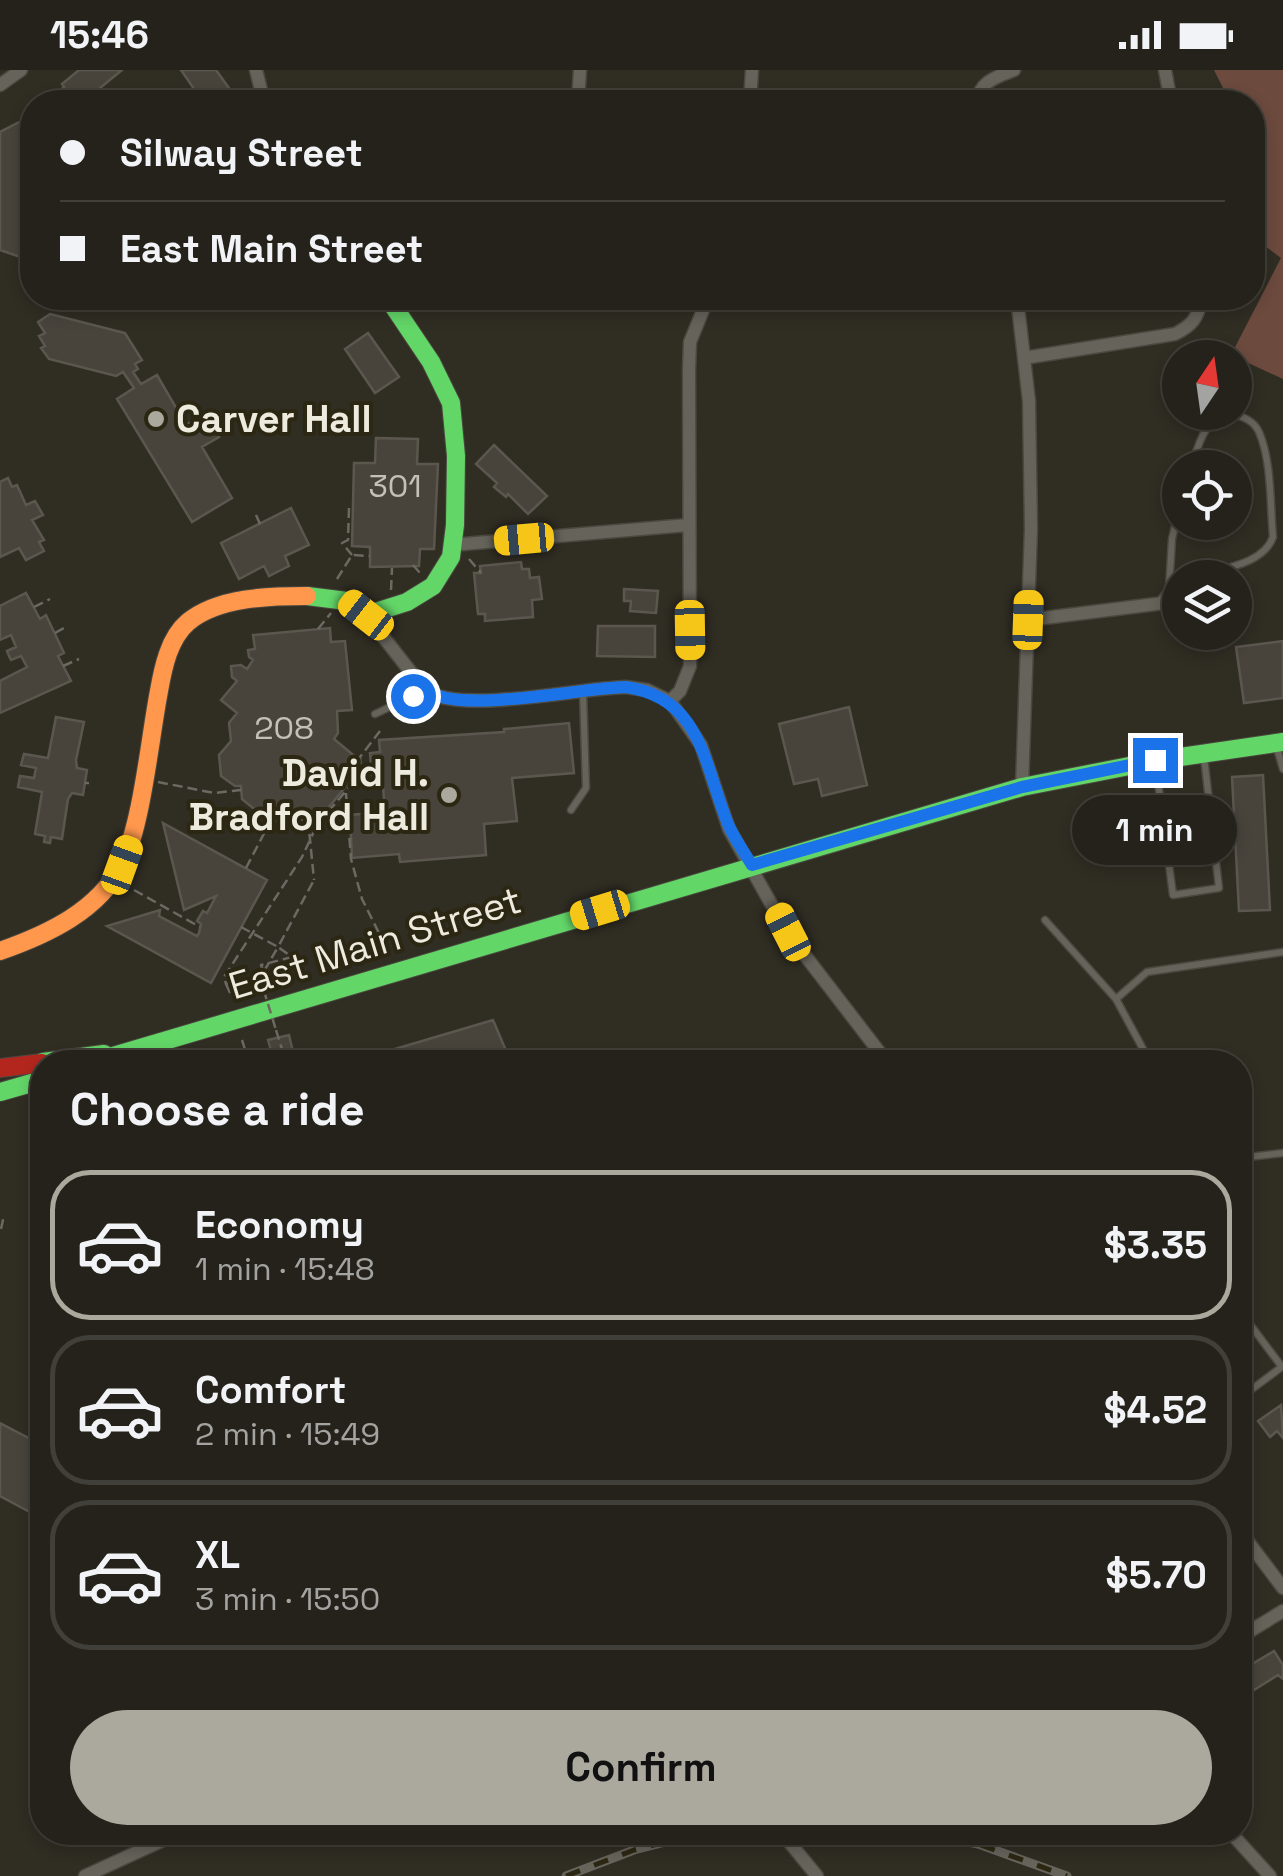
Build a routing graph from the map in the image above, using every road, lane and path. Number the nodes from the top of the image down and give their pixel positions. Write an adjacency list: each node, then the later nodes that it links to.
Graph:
1 (1014, 70): 2 (street)
2 (982, 90)
3 (395, 310): 13 (main road)
4 (703, 310): 12 (street)
5 (1018, 310): 7 (street)
6 (1200, 310): 7 (street)
7 (1024, 358): 30 (street)
8 (1196, 450): 16 (lane)
9 (349, 508): 14 (path)
10 (256, 516): 11 (path)
11 (260, 524)
12 (688, 525): 13 (street); 38 (street)
13 (457, 548): 19 (path); 29 (main road)
14 (352, 555): 15 (path); 20 (path)
15 (370, 556)
16 (1252, 560)
17 (413, 565): 21 (path)
18 (392, 568): 22 (path)
19 (481, 573)
20 (336, 578)
21 (424, 578)
22 (390, 592)
23 (1162, 597): 25 (lane)
24 (50, 599): 27 (path)
25 (1157, 604): 26 (street); 30 (street)
26 (1162, 604)
27 (34, 607)
28 (335, 608): 32 (path)
29 (366, 615): 36 (street); 60 (main road)
30 (1028, 620): 46 (street)
31 (64, 628): 33 (path)
32 (318, 628)
33 (54, 633)
34 (79, 659): 35 (path)
35 (63, 666)
36 (425, 690): 37 (street); 39 (lane)
37 (583, 690): 38 (street); 49 (lane)
38 (670, 701): 52 (street)
39 (375, 714)
40 (380, 731): 48 (path)
41 (1280, 743): 42 (main road, East Main Street); 44 (lane)
42 (1203, 754): 43 (main road, East Main Street); 43 (lane)
43 (1155, 760): 46 (main road, East Main Street)
44 (1283, 769)
45 (151, 781): 47 (path)
46 (1022, 787): 52 (main road, East Main Street)
47 (241, 790)
48 (346, 792): 59 (path); 62 (path)
49 (571, 810)
50 (308, 819): 58 (path, bridge)
51 (270, 822): 53 (path)
52 (752, 865): 68 (main road, East Main Street); 71 (street)
53 (246, 868)
54 (134, 890): 56 (path)
55 (1045, 920): 66 (lane)
56 (200, 927)
57 (241, 928): 58 (path, bridge)
58 (280, 948): 63 (path); 70 (path, bridge)
59 (388, 950)
60 (0, 951)
61 (1283, 952): 66 (lane)
62 (226, 984): 64 (path); 65 (path)
63 (269, 986)
64 (230, 995)
65 (237, 996)
66 (1116, 999): 72 (lane)
67 (242, 1040): 69 (path)
68 (129, 1050)
69 (245, 1050)
70 (282, 1050)
71 (877, 1050)
72 (1144, 1050)
73 (30, 1064): 74 (main road, East Main Street)
74 (0, 1068)
75 (30, 1083): 76 (main road)
76 (0, 1092)
77 (1283, 1153): 78 (lane)
78 (1252, 1157)
79 (4, 1216): 80 (path)
80 (1, 1229)
81 (1252, 1326): 82 (lane)
82 (1283, 1366): 83 (lane)
83 (1252, 1389)
84 (1252, 1546): 85 (street)
85 (1283, 1588)
86 (1283, 1611): 87 (street)
87 (1252, 1630)
88 (153, 1845): 91 (street)
89 (791, 1845): 92 (street)
90 (1242, 1845): 93 (street)
91 (85, 1876)
92 (817, 1876)
93 (1270, 1876)

